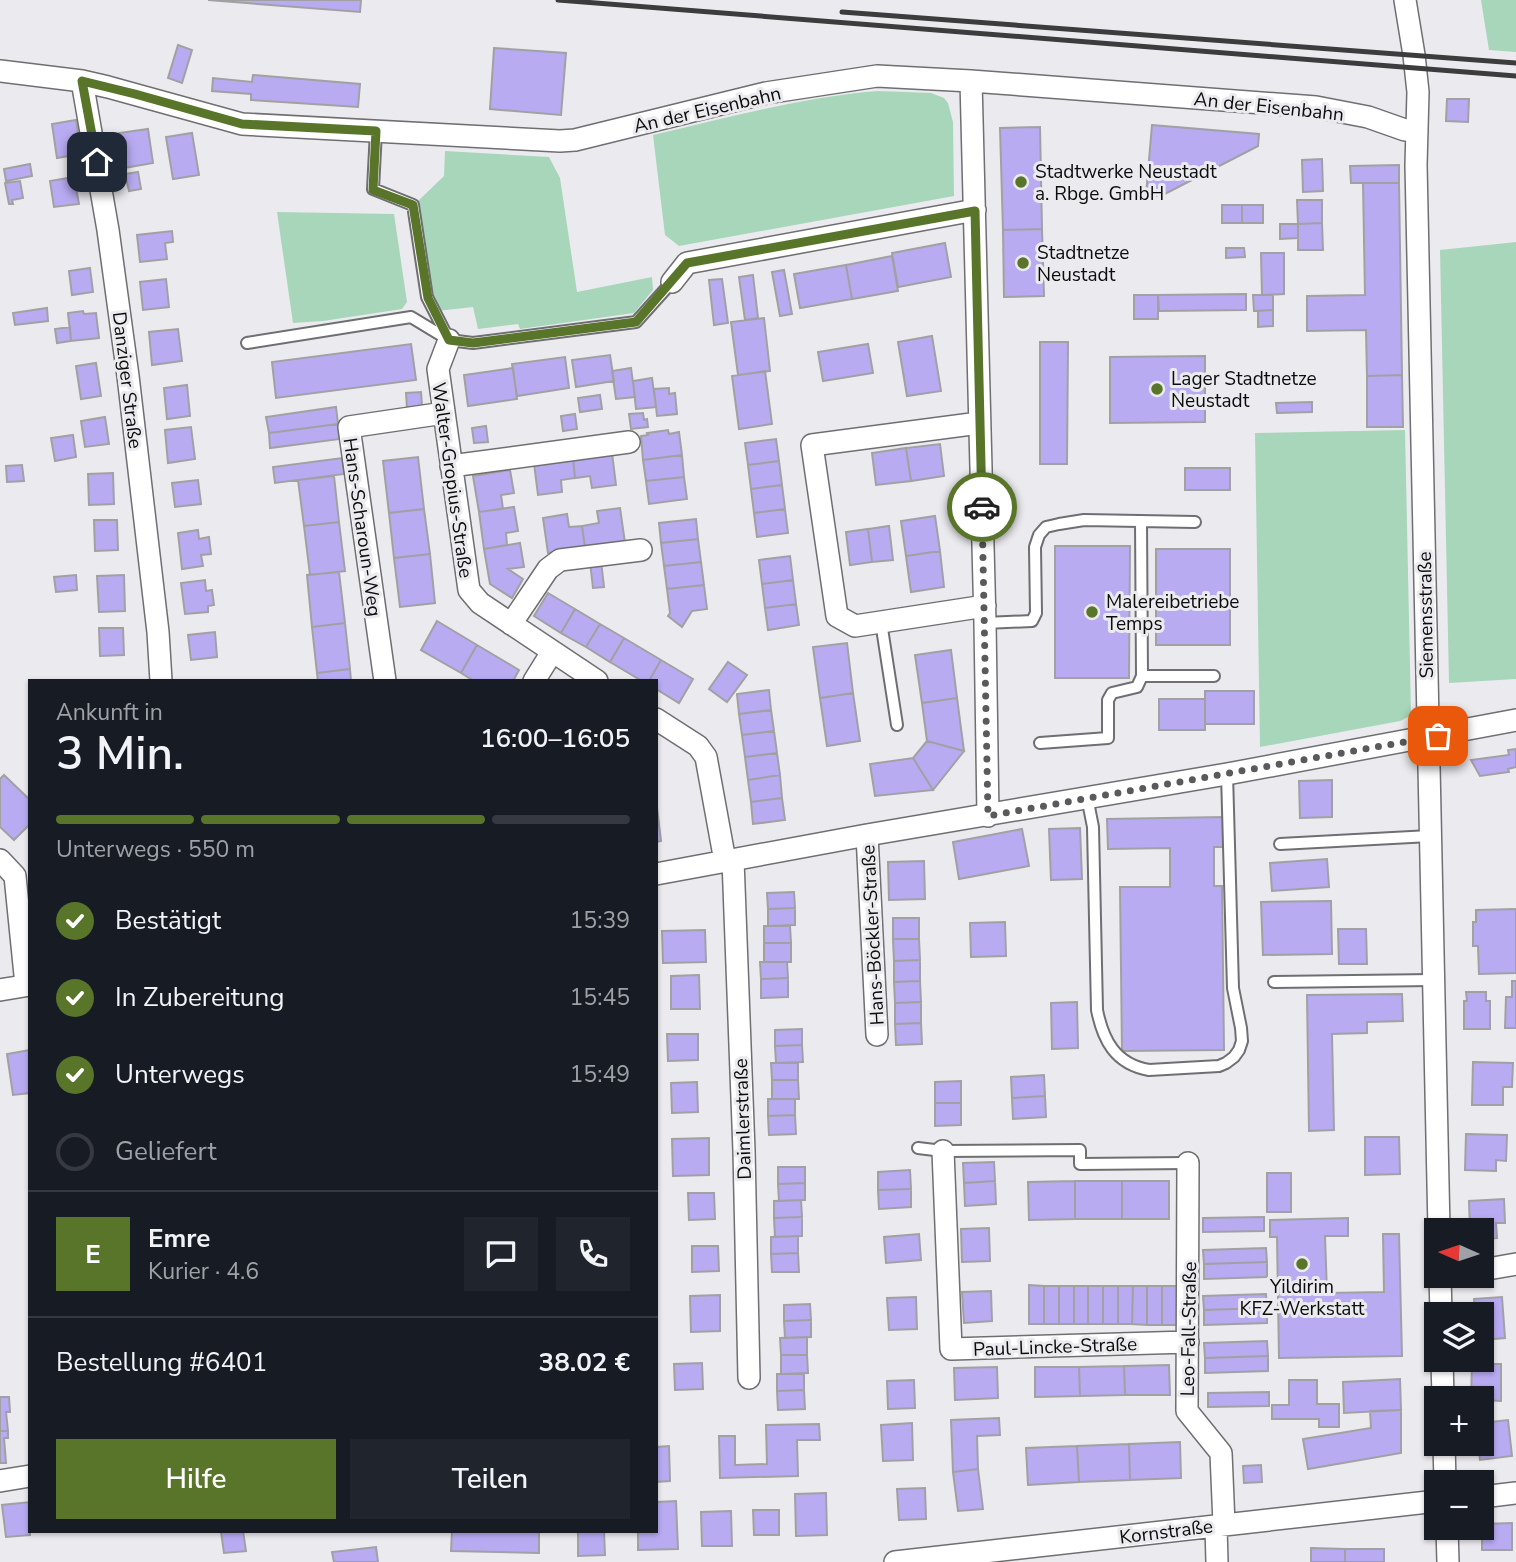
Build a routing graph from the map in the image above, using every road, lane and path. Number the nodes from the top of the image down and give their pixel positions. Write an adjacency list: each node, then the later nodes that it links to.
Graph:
1 (1405, 0): 6 (street, Siemensstraße)
2 (0, 71): 3 (street, An der Eisenbahn)
3 (82, 81): 5 (street, An der Eisenbahn); 24 (street, Danziger Straße)
4 (971, 81): 5 (street, An der Eisenbahn); 6 (street, An der Eisenbahn); 7 (street)
5 (376, 131): 9 (lane)
6 (1417, 132): 31 (street, Siemensstraße)
7 (975, 211): 8 (street); 12 (street)
8 (672, 282): 9 (lane)
9 (449, 340): 10 (lane); 11 (street, Walter-Gropius-Straße)
10 (247, 343)
11 (444, 413): 14 (street, Walter-Gropius-Straße); 25 (street, Hans-Scharoun-Weg)
12 (979, 423): 18 (street); 19 (street)
13 (629, 442): 14 (street)
14 (451, 466): 20 (street, Walter-Gropius-Straße)
15 (1141, 521): 16 (lane); 18 (lane); 23 (lane)
16 (1195, 522)
17 (641, 550): 20 (street)
18 (985, 615): 19 (street); 35 (street)
19 (881, 622): 30 (lane)
20 (511, 624): 21 (street, Walter-Gropius-Straße)
21 (552, 652): 26 (street); 27 (street, Walter-Gropius-Straße)
22 (1214, 676): 23 (lane)
23 (1142, 677): 32 (lane)
24 (161, 679)
25 (385, 679)
26 (535, 679)
27 (594, 679)
28 (658, 720): 40 (street)
29 (1516, 720): 31 (street, Hans-Böckler-Straße)
30 (897, 724)
31 (1428, 737): 33 (street, Hans-Böckler-Straße); 37 (street, Siemensstraße)
32 (1040, 743)
33 (1227, 774): 34 (street, Hans-Böckler-Straße); 34 (lane)
34 (1087, 797): 35 (street, Hans-Böckler-Straße)
35 (988, 816): 36 (street, Hans-Böckler-Straße)
36 (867, 835): 40 (street, Hans-Böckler-Straße); 46 (street, Hans-Böckler-Straße)
37 (1430, 836): 38 (lane); 42 (street, Siemensstraße)
38 (1280, 844)
39 (0, 859): 44 (street)
40 (729, 861): 41 (street, Hans-Böckler-Straße); 54 (street, Daimlerstraße)
41 (658, 874)
42 (1433, 980): 43 (lane); 50 (street, Siemensstraße)
43 (1274, 982)
44 (28, 985): 45 (street)
45 (0, 990)
46 (877, 1035)
47 (918, 1147): 48 (lane)
48 (943, 1151): 49 (lane); 53 (street, Paul-Lincke-Straße)
49 (1188, 1163): 53 (street, Leo-Fall-Straße)
50 (1439, 1218)
51 (1516, 1264): 52 (street)
52 (1494, 1268)
53 (1188, 1342): 60 (street, Leo-Fall-Straße)
54 (749, 1378)
55 (28, 1476): 56 (street)
56 (0, 1481)
57 (1516, 1493): 58 (street)
58 (1494, 1496)
59 (1424, 1502): 60 (street, Kornstraße)
60 (1220, 1525): 62 (street, Kornstraße); 64 (street, Leo-Fall-Straße)
61 (1447, 1540): 65 (street)
62 (962, 1559): 63 (street, Kornstraße)
63 (895, 1562)
64 (1217, 1562)
65 (1448, 1562)

